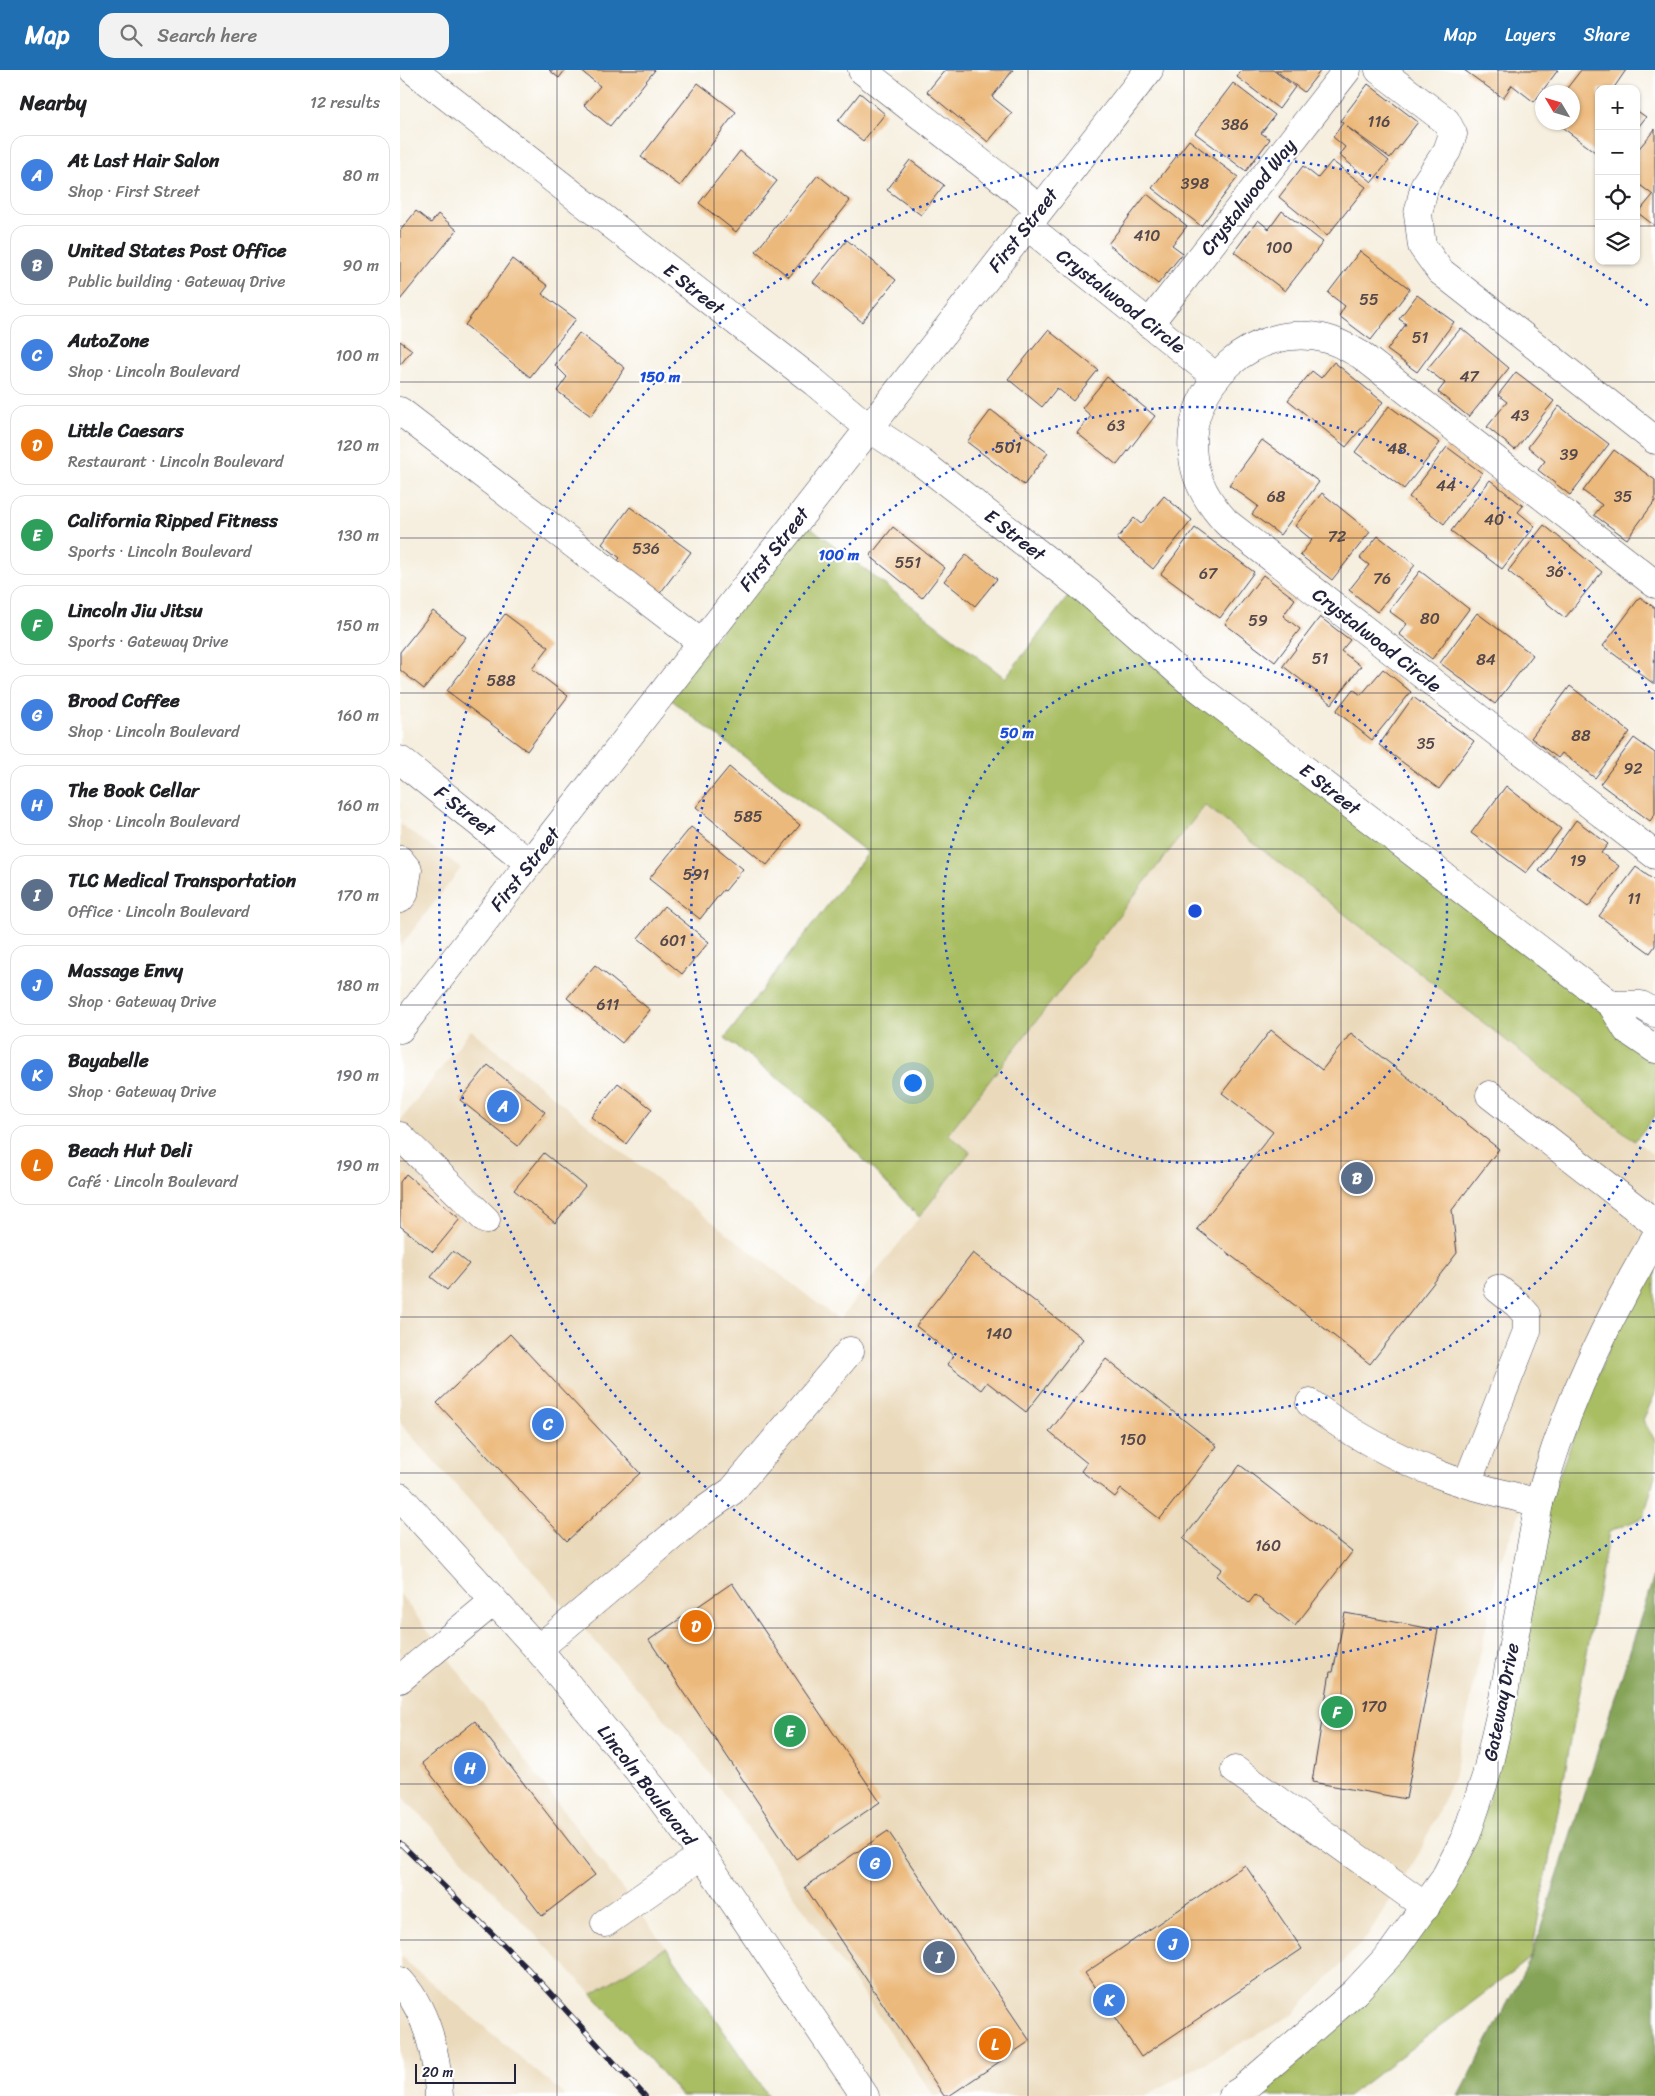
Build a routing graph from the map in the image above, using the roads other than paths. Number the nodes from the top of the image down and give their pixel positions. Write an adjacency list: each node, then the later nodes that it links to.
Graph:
1 (413, 70): 10 (street, E Street)
2 (862, 70): 6 (street, Crystalwood Circle)
3 (1148, 70): 6 (street, First Street)
4 (1347, 70): 7 (street, Crystalwood Way)
5 (1380, 70): 11 (street)
6 (1032, 217): 7 (street, Crystalwood Circle); 10 (street, First Street)
7 (1149, 324): 8 (street, Crystalwood Circle)
8 (1216, 376): 12 (street, Crystalwood Circle); 15 (street, Crystalwood Circle)
9 (400, 411): 13 (street)
10 (869, 428): 13 (street, First Street); 19 (street, E Street)
11 (1655, 440)
12 (1655, 584)
13 (701, 642): 17 (street, First Street)
14 (400, 760): 17 (street, F Street)
15 (1655, 855)
16 (400, 860): 18 (street)
17 (529, 863): 21 (street, First Street)
18 (400, 899)
19 (1612, 1005): 20 (street); 22 (street, E Street)
20 (1655, 1013)
21 (400, 1029)
22 (1655, 1049)
23 (1490, 1095): 26 (street)
24 (400, 1136): 25 (street)
25 (486, 1220)
26 (1655, 1223)
27 (1655, 1238): 33 (street, Gateway Drive)
28 (1498, 1290): 31 (street)
29 (850, 1350): 35 (street)
30 (1310, 1403): 31 (street)
31 (1467, 1483): 33 (street)
32 (400, 1497): 34 (street, Lincoln Boulevard)
33 (1539, 1503): 39 (street, Gateway Drive)
34 (494, 1601): 35 (street, Lincoln Boulevard); 36 (street)
35 (538, 1649): 38 (street, Lincoln Boulevard)
36 (400, 1679)
37 (1235, 1770): 39 (street)
38 (702, 1855): 40 (street); 43 (street, Lincoln Boulevard)
39 (1426, 1907): 44 (street, Gateway Drive)
40 (606, 1923)
41 (400, 1981): 42 (street)
42 (439, 2096)
43 (865, 2096)
44 (1232, 2096)

